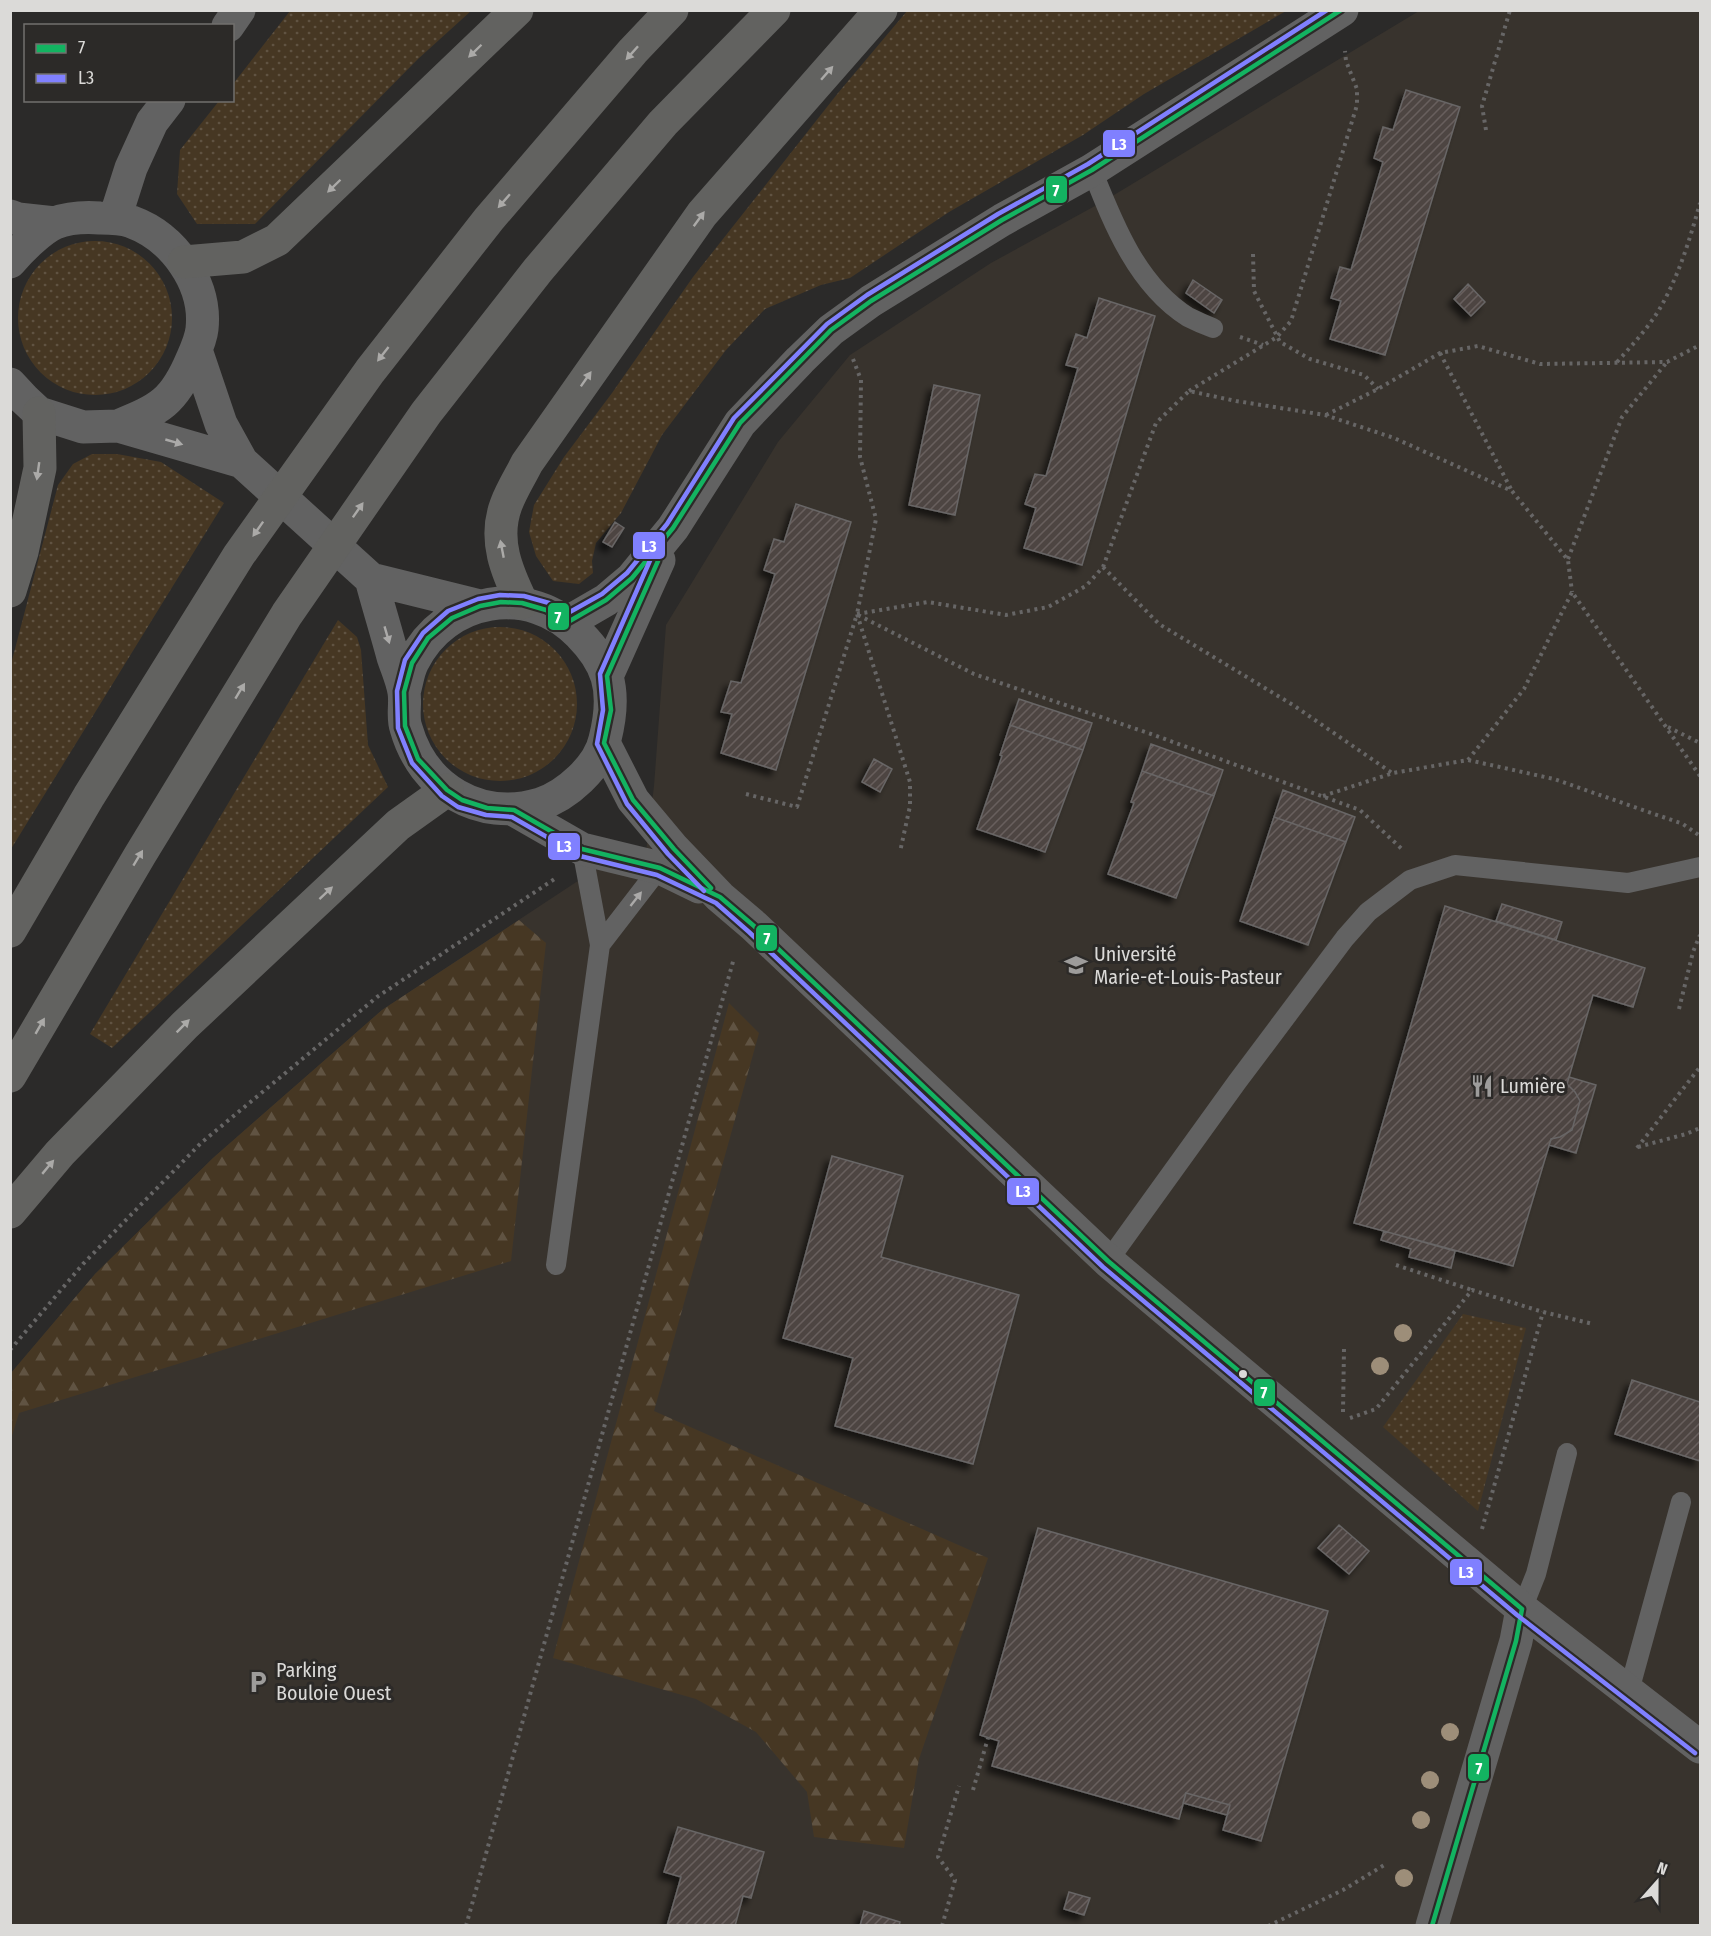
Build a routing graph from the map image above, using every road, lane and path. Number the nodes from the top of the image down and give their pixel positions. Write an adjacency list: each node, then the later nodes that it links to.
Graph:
1 (239, 10): 7 (street)
2 (517, 10): 19 (highway, one-way to 19)
3 (672, 10): 65 (highway, one-way to 65)
4 (774, 10): 71 (highway, one-way to 4)
5 (881, 10): 42 (highway, one-way to 5)
6 (1510, 10): 10 (path)
7 (229, 24)
8 (1343, 26): 11 (street); 22 (path)
9 (167, 102): 14 (street)
10 (1486, 130)
11 (1092, 170): 20 (lane); 21 (street)
12 (1701, 203): 15 (path)
13 (10, 216): 16 (street)
14 (116, 218): 16 (street); 19 (street)
15 (1698, 219): 27 (path)
16 (55, 223): 18 (street)
17 (1253, 254): 22 (path)
18 (10, 262)
19 (184, 262): 24 (street)
20 (1213, 328)
21 (831, 330): 36 (street); 44 (path)
22 (1277, 337): 29 (path); 30 (path)
23 (1701, 345): 26 (path)
24 (196, 350): 33 (street); 34 (street)
25 (1440, 353): 27 (path); 29 (path); 35 (path)
26 (1667, 362): 27 (path); 37 (path)
27 (1617, 363)
28 (10, 384): 31 (street)
29 (1378, 389): 32 (path)
30 (1189, 391): 32 (path); 38 (path)
31 (39, 412): 33 (street); 40 (highway, one-way to 40)
32 (1325, 415): 35 (path)
33 (118, 426): 34 (street, one-way to 34)
34 (242, 462): 39 (street)
35 (1512, 490): 37 (path)
36 (673, 528): 45 (street); 46 (street)
37 (1568, 560): 41 (path)
38 (1103, 567): 44 (path); 52 (path)
39 (370, 579): 43 (street); 47 (street, one-way to 47)
40 (10, 591)
41 (1572, 592): 48 (path); 51 (path)
42 (522, 603): 43 (street); 45 (street)
43 (480, 606): 47 (street)
44 (857, 614): 55 (path); 56 (path); 60 (path)
45 (568, 622): 46 (street)
46 (607, 676): 49 (street)
47 (404, 692): 54 (street)
48 (1668, 727): 50 (path); 53 (path)
49 (604, 743): 57 (street); 61 (street)
50 (1701, 743)
51 (1468, 760): 52 (path); 58 (path)
52 (1393, 773): 56 (path)
53 (1701, 776)
54 (447, 790): 57 (street); 73 (highway, one-way to 54)
55 (746, 795)
56 (1322, 796): 64 (path)
57 (514, 810): 59 (street)
58 (1701, 836)
59 (582, 849): 61 (street); 67 (lane)
60 (900, 852)
61 (667, 858): 67 (lane, one-way to 61); 74 (street)
62 (1701, 867): 64 (lane)
63 (562, 874): 81 (path)
64 (1424, 874): 74 (lane)
65 (10, 932)
66 (1701, 935): 69 (path)
67 (600, 945): 75 (lane)
68 (735, 956): 92 (path)
69 (1679, 1009)
70 (1701, 1067): 72 (path)
71 (10, 1076)
72 (1701, 1128)
73 (10, 1212)
74 (1108, 1261): 85 (street)
75 (556, 1265)
76 (1396, 1265): 77 (path)
77 (1472, 1290): 78 (path); 80 (path)
78 (1543, 1312): 79 (path); 84 (path)
79 (1593, 1324)
80 (1344, 1348)
81 (10, 1350)
82 (1567, 1453): 85 (lane)
83 (1681, 1502): 86 (lane)
84 (1481, 1533)
85 (1522, 1609): 86 (street); 95 (street)
86 (1629, 1691): 88 (street)
87 (988, 1738): 90 (path)
88 (1701, 1748)
89 (959, 1786): 93 (path)
90 (973, 1790)
91 (1386, 1864): 94 (path)
92 (466, 1926)
93 (942, 1926)
94 (1268, 1926)
95 (1432, 1926)

